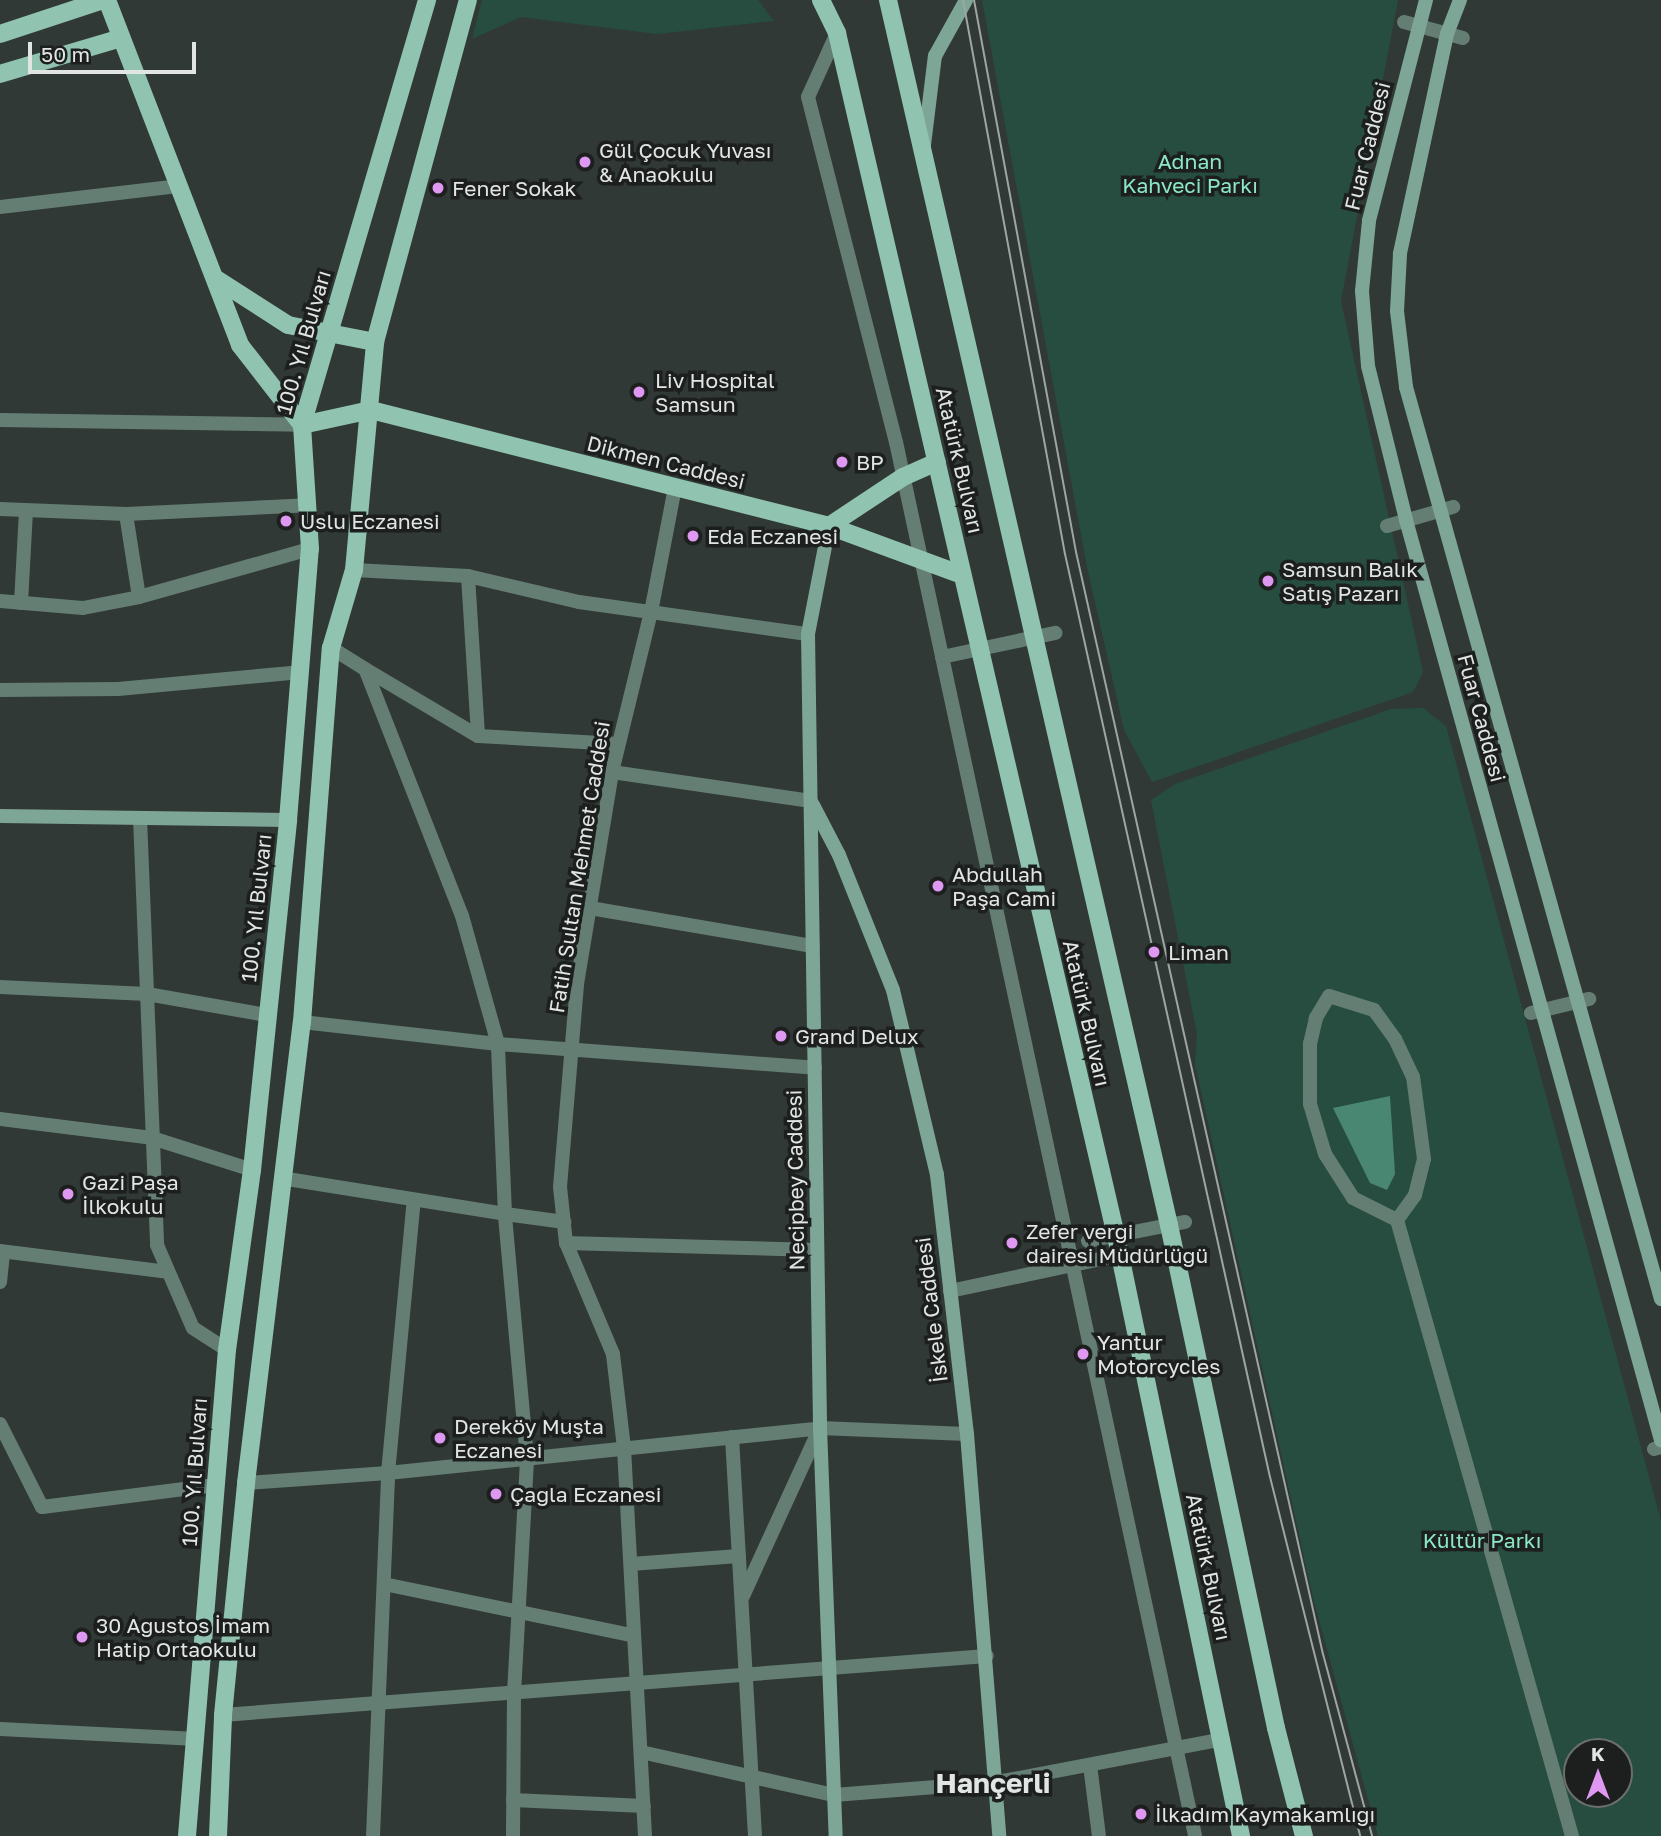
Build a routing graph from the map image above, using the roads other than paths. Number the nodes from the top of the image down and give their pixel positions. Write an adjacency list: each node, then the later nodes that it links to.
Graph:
1 (105, 0): 12 (main road); 14 (main road)
2 (427, 0): 21 (main road, 100. Yıl Bulvarı)
3 (468, 0): 22 (main road)
4 (821, 0): 11 (main road, Atatürk Bulvarı)
5 (888, 0): 17 (main road, Atatürk Bulvarı)
6 (966, 0): 17 (street)
7 (1426, 0): 10 (street, Fuar Caddesi)
8 (1460, 0): 13 (street, Fuar Caddesi)
9 (1404, 22): 10 (street)
10 (1419, 26): 13 (street); 34 (street, Fuar Caddesi)
11 (837, 33): 26 (main road, Atatürk Bulvarı); 27 (street)
12 (0, 34)
13 (1447, 34): 15 (street); 32 (street, Fuar Caddesi)
14 (121, 38): 16 (main road); 18 (main road)
15 (1463, 38)
16 (0, 74)
17 (922, 161): 48 (main road, Atatürk Bulvarı)
18 (178, 186): 19 (street); 20 (main road)
19 (0, 207)
20 (218, 280): 21 (main road); 25 (main road)
21 (328, 333): 22 (main road); 25 (main road, 100. Yıl Bulvarı)
22 (375, 342): 23 (main road)
23 (370, 410): 25 (main road); 28 (main road, Dikmen Caddesi); 39 (main road)
24 (0, 420): 25 (street)
25 (302, 425): 29 (main road, 100. Yıl Bulvarı)
26 (937, 462): 27 (main road); 40 (main road, Atatürk Bulvarı)
27 (903, 477): 35 (main road); 38 (street)
28 (675, 487): 35 (main road, Dikmen Caddesi); 45 (street, Fatih Sultan Mehmet Caddesi)
29 (306, 505): 33 (street); 37 (main road, 100. Yıl Bulvarı)
30 (0, 509): 31 (street)
31 (26, 510): 33 (street); 44 (street)
32 (1446, 510): 34 (street); 66 (street, Fuar Caddesi)
33 (126, 514): 42 (street)
34 (1406, 520): 36 (street); 67 (street, Fuar Caddesi)
35 (829, 526): 38 (main road, Dikmen Caddesi); 47 (street, Necipbey Caddesi)
36 (1388, 526)
37 (310, 549): 42 (street); 53 (main road, 100. Yıl Bulvarı)
38 (922, 564): 40 (main road, Dikmen Caddesi); 51 (street)
39 (354, 570): 41 (street); 49 (main road)
40 (962, 575): 50 (main road, Atatürk Bulvarı)
41 (468, 576): 45 (street); 55 (street)
42 (139, 597): 44 (street)
43 (0, 601): 44 (street)
44 (21, 603)
45 (651, 612): 47 (street); 56 (street, Fatih Sultan Mehmet Caddesi)
46 (1055, 633): 48 (street)
47 (808, 634): 58 (street, Necipbey Caddesi)
48 (1034, 638): 50 (street); 81 (main road, Atatürk Bulvarı)
49 (331, 648): 52 (street); 69 (main road)
50 (979, 649): 51 (street); 82 (main road, Atatürk Bulvarı)
51 (942, 657): 88 (street)
52 (365, 669): 55 (street); 70 (street)
53 (300, 672): 54 (street); 61 (main road, 100. Yıl Bulvarı)
54 (0, 690)
55 (478, 736): 56 (street)
56 (618, 744): 57 (street, Fatih Sultan Mehmet Caddesi)
57 (612, 772): 58 (street); 62 (street, Fatih Sultan Mehmet Caddesi)
58 (811, 801): 63 (street, Necipbey Caddesi); 91 (street, İskele Caddesi)
59 (0, 816): 60 (street)
60 (140, 818): 61 (street); 65 (street)
61 (288, 820): 68 (main road, 100. Yıl Bulvarı)
62 (590, 908): 63 (street); 71 (street, Fatih Sultan Mehmet Caddesi)
63 (813, 947): 72 (street, Necipbey Caddesi)
64 (0, 987): 65 (street)
65 (146, 994): 68 (street); 74 (street)
66 (1585, 1000): 67 (street); 92 (street, Fuar Caddesi)
67 (1535, 1012): 98 (street, Fuar Caddesi)
68 (267, 1015): 75 (main road, 100. Yıl Bulvarı)
69 (302, 1022): 70 (street); 76 (main road)
70 (498, 1045): 71 (street); 78 (street)
71 (571, 1051): 72 (street); 80 (street, Fatih Sultan Mehmet Caddesi)
72 (815, 1068): 85 (street, Necipbey Caddesi)
73 (0, 1119): 74 (street)
74 (152, 1138): 75 (street); 89 (street)
75 (252, 1170): 93 (main road, 100. Yıl Bulvarı)
76 (281, 1178): 77 (street); 102 (main road)
77 (414, 1200): 78 (street); 101 (street)
78 (505, 1214): 80 (street); 100 (street)
79 (1397, 1220): 79 (street); 140 (street)
80 (564, 1222): 84 (street, Fatih Sultan Mehmet Caddesi)
81 (1177, 1223): 82 (street); 139 (main road, Atatürk Bulvarı)
82 (1116, 1236): 83 (street); 87 (main road, Atatürk Bulvarı)
83 (1088, 1241)
84 (566, 1243): 85 (street); 99 (street, Fatih Sultan Mehmet Caddesi)
85 (817, 1250): 95 (street, Necipbey Caddesi)
86 (2, 1252): 89 (street); 90 (street)
87 (1120, 1255): 88 (street); 119 (main road, Atatürk Bulvarı)
88 (1074, 1264): 91 (street); 120 (street)
89 (168, 1272): 93 (street)
90 (0, 1282)
91 (950, 1291): 96 (street, İskele Caddesi)
92 (1661, 1299)
93 (227, 1350): 103 (main road, 100. Yıl Bulvarı)
94 (0, 1424): 103 (street)
95 (820, 1428): 96 (street); 97 (street); 107 (street); 111 (street, Necipbey Caddesi)
96 (967, 1434): 110 (street, İskele Caddesi)
97 (732, 1437): 99 (street); 104 (street)
98 (1658, 1446)
99 (624, 1448): 100 (street); 105 (street, Fatih Sultan Mehmet Caddesi)
100 (527, 1458): 101 (street); 108 (street)
101 (388, 1473): 102 (street); 106 (street)
102 (246, 1483): 116 (main road)
103 (216, 1485): 118 (main road, 100. Yıl Bulvarı)
104 (739, 1556): 105 (street); 107 (street)
105 (631, 1564): 109 (street, Fatih Sultan Mehmet Caddesi)
106 (384, 1584): 108 (street); 115 (street)
107 (741, 1600): 112 (street)
108 (519, 1611): 109 (street); 114 (street)
109 (634, 1636): 113 (street, Fatih Sultan Mehmet Caddesi)
110 (987, 1656): 111 (street); 124 (street, İskele Caddesi)
111 (829, 1665): 112 (street); 125 (street, Necipbey Caddesi)
112 (746, 1672): 113 (street); 123 (street)
113 (637, 1683): 114 (street); 121 (street, Fatih Sultan Mehmet Caddesi)
114 (514, 1693): 115 (street); 126 (street)
115 (379, 1702): 116 (street); 130 (street)
116 (223, 1715): 129 (main road)
117 (0, 1729): 118 (street)
118 (197, 1739): 128 (main road, 100. Yıl Bulvarı)
119 (1223, 1739): 120 (street); 138 (main road, Atatürk Bulvarı)
120 (1177, 1747): 122 (street); 137 (street)
121 (640, 1752): 123 (street); 127 (street, Fatih Sultan Mehmet Caddesi)
122 (1090, 1765): 124 (street); 136 (street)
123 (751, 1779): 125 (street); 133 (street)
124 (998, 1782): 125 (street); 135 (street, İskele Caddesi)
125 (834, 1795): 134 (street, Necipbey Caddesi)
126 (513, 1800): 127 (street); 131 (street)
127 (644, 1806): 132 (street, Fatih Sultan Mehmet Caddesi)
128 (187, 1836)
129 (218, 1836)
130 (373, 1836)
131 (513, 1836)
132 (645, 1836)
133 (755, 1836)
134 (836, 1836)
135 (999, 1836)
136 (1099, 1836)
137 (1195, 1836)
138 (1241, 1836)
139 (1304, 1836)
140 (1572, 1836)

